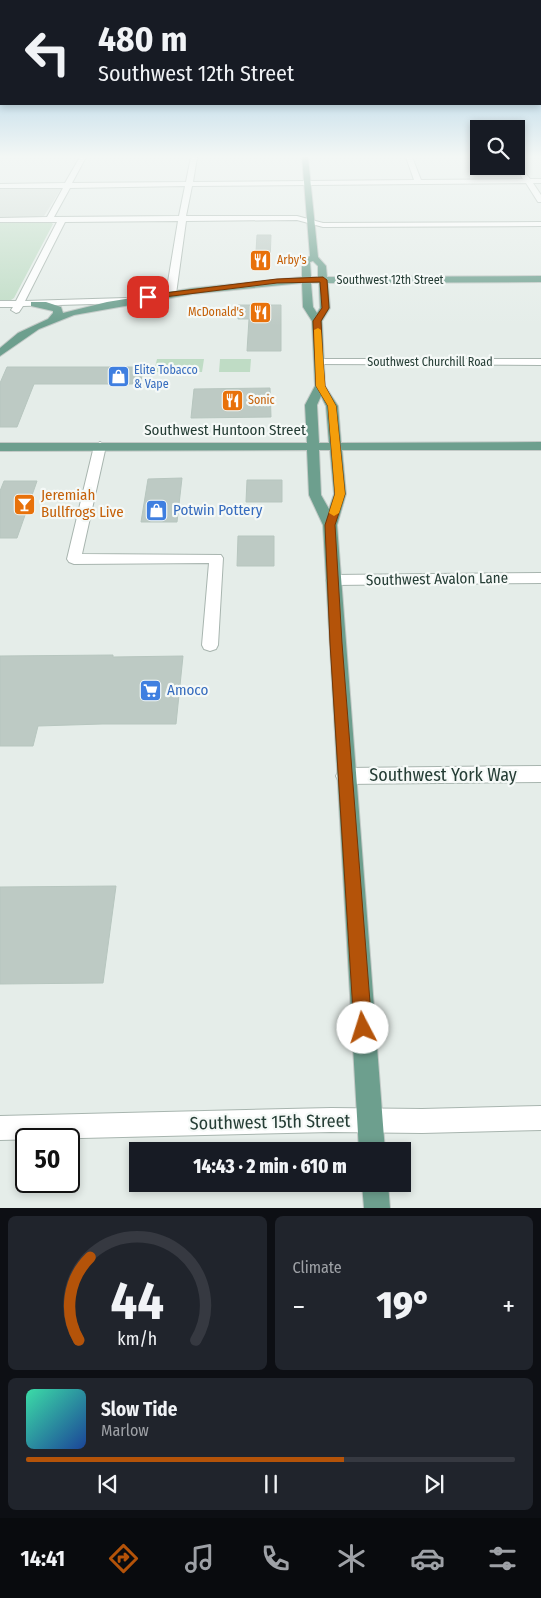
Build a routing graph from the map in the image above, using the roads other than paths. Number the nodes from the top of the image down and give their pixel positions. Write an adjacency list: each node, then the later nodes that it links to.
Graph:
1 (52, 213): 6 (street)
2 (183, 213): 4 (street)
3 (309, 213): 8 (main road)
4 (182, 219): 7 (street); 8 (street); 14 (street)
5 (0, 220): 6 (street)
6 (49, 220): 7 (street)
7 (62, 220): 18 (street)
8 (310, 222): 9 (street); 10 (main road)
9 (541, 224)
10 (314, 257): 12 (main road); 13 (main road)
11 (541, 279): 13 (main road, Southwest 12th Street)
12 (306, 280): 13 (main road, Southwest 12th Street); 14 (main road, Southwest 12th Street); 20 (main road)
13 (323, 280): 20 (main road)
14 (171, 294): 15 (main road, Southwest 12th Street)
15 (128, 301): 17 (street, Southwest 12th Street); 19 (main road)
16 (0, 304): 18 (street, Southwest 12th Street)
17 (34, 304): 18 (street, Southwest 12th Street); 19 (main road)
18 (18, 307)
19 (51, 321): 21 (main road)
20 (317, 321): 22 (main road)
21 (0, 353)
22 (319, 362): 23 (street, Southwest Churchill Road); 24 (main road)
23 (541, 362)
24 (320, 386): 26 (main road); 27 (main road)
25 (100, 446): 26 (main road, Southwest Huntoon Street); 29 (main road, Southwest Huntoon Street); 33 (street)
26 (313, 446): 27 (main road, Southwest Huntoon Street); 30 (main road)
27 (335, 446): 28 (main road, Southwest Huntoon Street); 30 (main road)
28 (541, 446)
29 (0, 447)
30 (330, 525): 32 (main road)
31 (541, 578): 32 (street, Southwest Avalon Lane)
32 (333, 580): 35 (main road)
33 (210, 645)
34 (541, 774): 35 (street, Southwest York Way)
35 (345, 776): 37 (main road)
36 (541, 1118): 37 (street, Southwest 15th Street)
37 (370, 1120): 38 (street, Southwest 15th Street); 39 (main road)
38 (0, 1128)
39 (371, 1142)
40 (375, 1192): 41 (main road)
41 (376, 1208)

